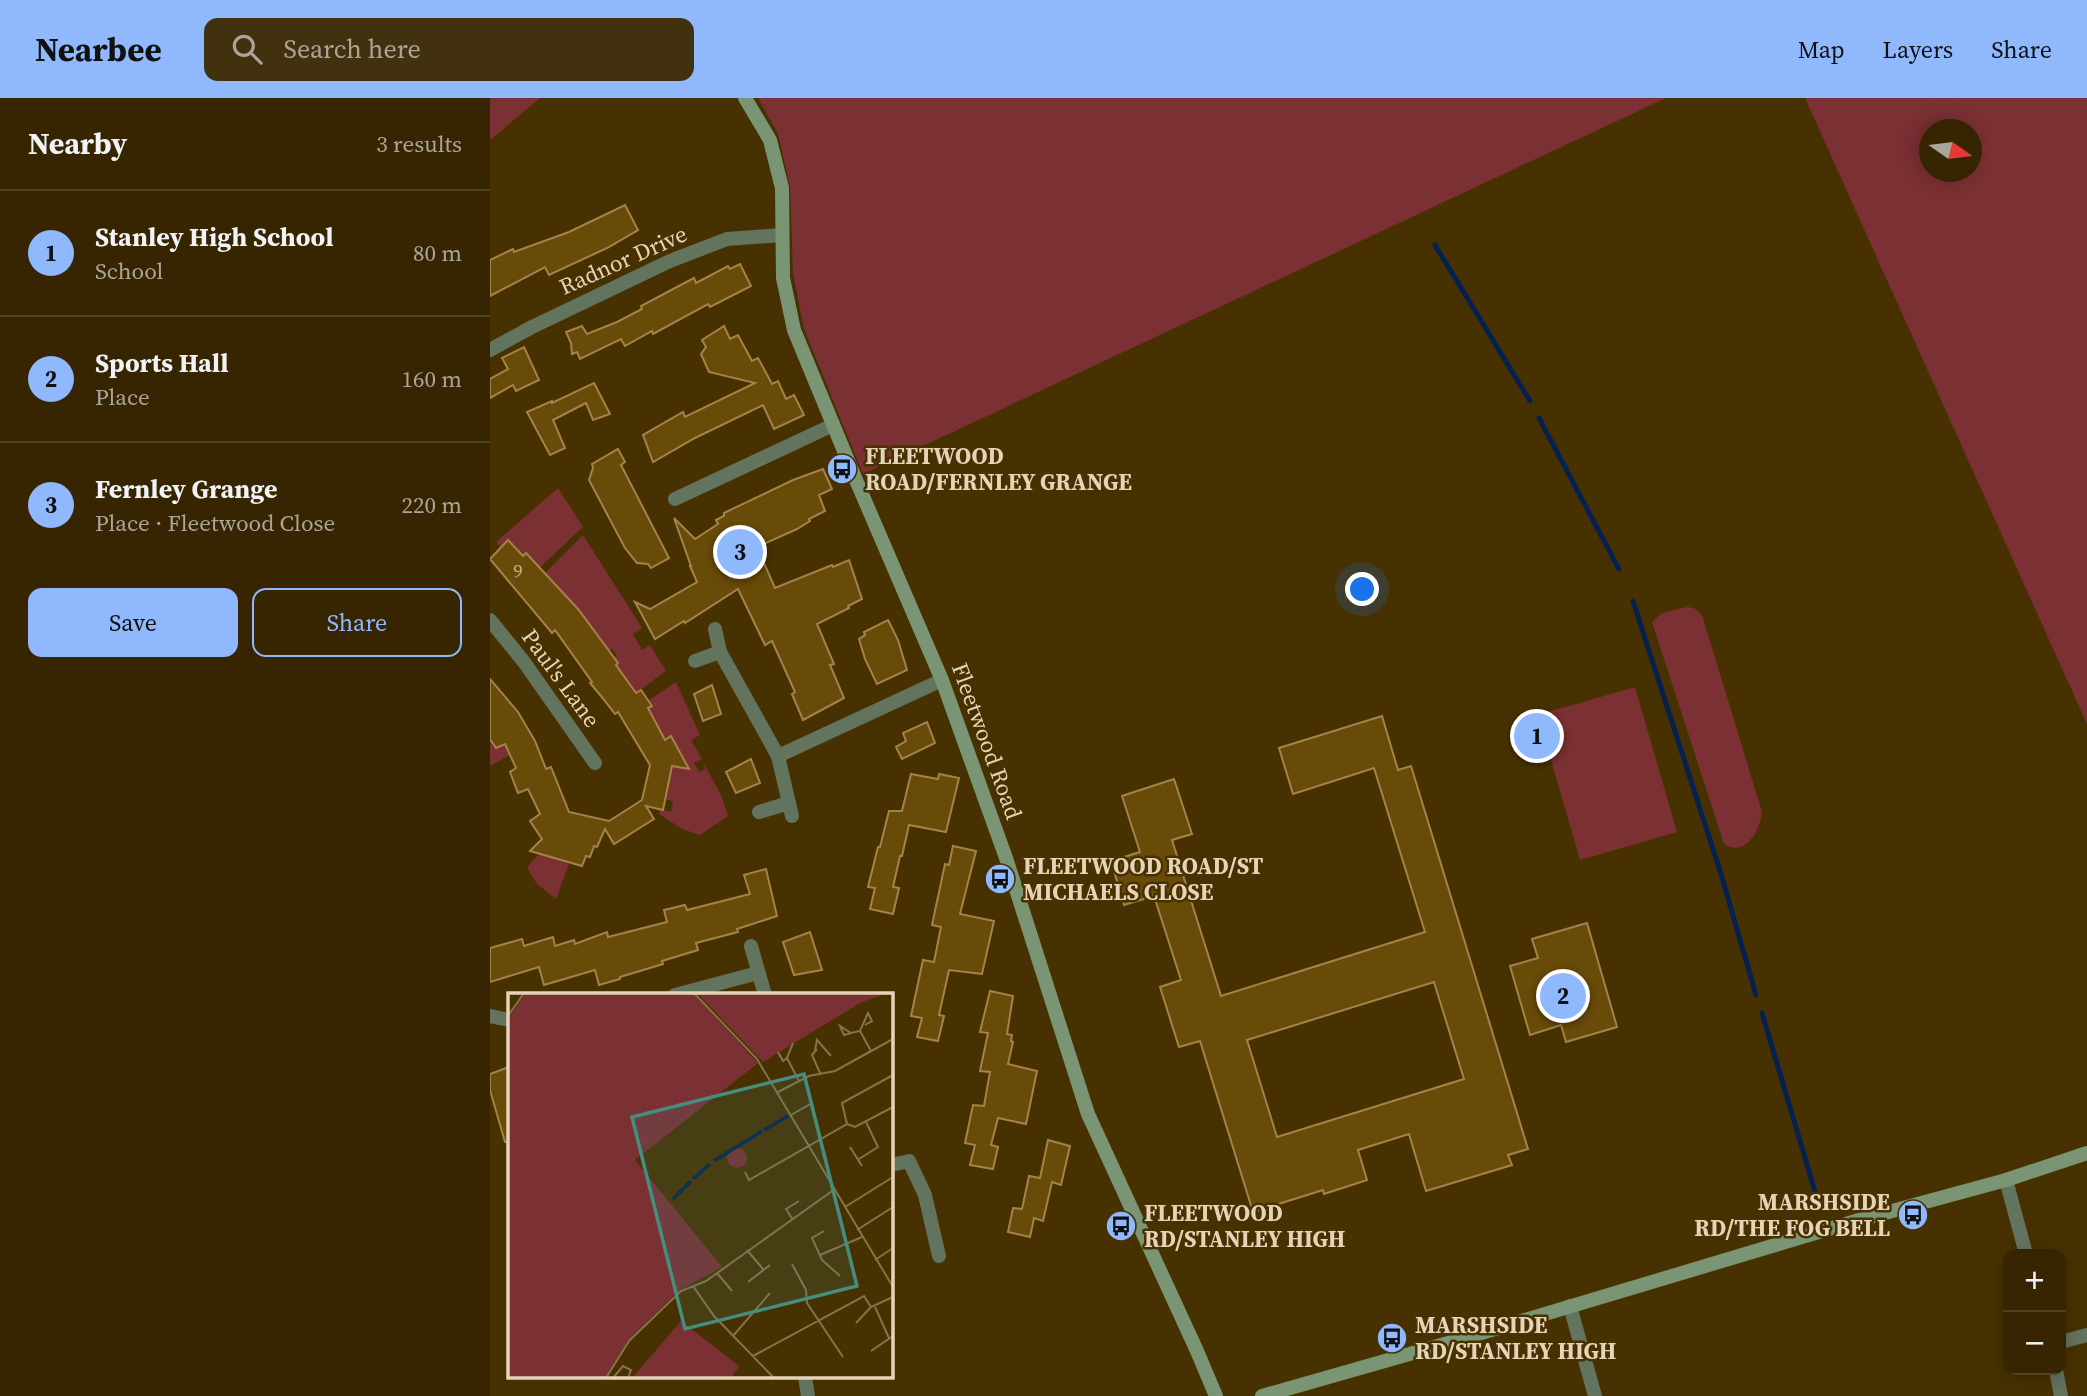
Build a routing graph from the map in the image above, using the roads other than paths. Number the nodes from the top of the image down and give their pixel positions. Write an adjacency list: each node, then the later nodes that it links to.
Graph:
1 (745, 98): 2 (street, Fleetwood Road)
2 (782, 235): 3 (street, Radnor Drive); 4 (street, Fleetwood Road)
3 (490, 350)
4 (833, 425): 5 (street); 10 (street, Fleetwood Road)
5 (675, 499)
6 (490, 620): 12 (street, Paul's Lane)
7 (715, 629): 8 (street)
8 (720, 652): 9 (street); 11 (street)
9 (695, 661)
10 (942, 680): 11 (street); 31 (street, Fleetwood Road)
11 (778, 756): 13 (street)
12 (595, 763)
13 (759, 812)
14 (751, 946): 15 (street)
15 (758, 973): 16 (street); 17 (street)
16 (683, 993)
17 (764, 993)
18 (490, 1016): 19 (street)
19 (508, 1020)
20 (2087, 1153): 22 (street)
21 (892, 1165): 24 (street)
22 (2006, 1180): 23 (street); 25 (street)
23 (2025, 1249)
24 (939, 1256)
25 (1570, 1306): 32 (street); 33 (street)
26 (2087, 1335): 27 (street)
27 (2066, 1341)
28 (2057, 1375): 34 (street)
29 (805, 1378): 30 (street)
30 (808, 1396)
31 (1216, 1396)
32 (1262, 1396)
33 (1595, 1396)
34 (2061, 1396)

